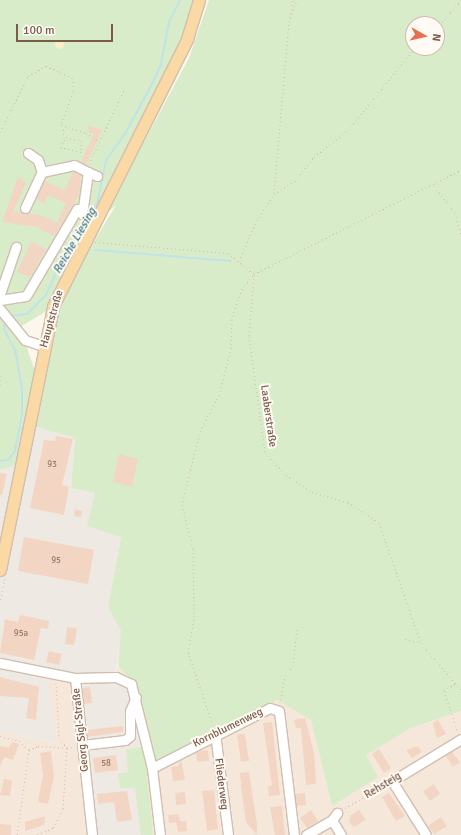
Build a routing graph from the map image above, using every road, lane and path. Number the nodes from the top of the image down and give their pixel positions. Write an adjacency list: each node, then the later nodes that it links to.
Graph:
1 (199, 0): 22 (main road, Hauptstraße)
2 (293, 0): 6 (path)
3 (297, 0): 6 (path)
4 (461, 0): 5 (path)
5 (445, 19)
6 (289, 22): 19 (path)
7 (408, 56): 19 (path)
8 (125, 88): 12 (path)
9 (64, 126): 10 (path); 11 (path); 12 (path)
10 (0, 132)
11 (63, 138): 11 (path)
12 (100, 142): 15 (path)
13 (28, 154): 16 (street)
14 (461, 170): 18 (path)
15 (87, 171): 16 (street); 17 (street); 27 (street)
16 (42, 172): 20 (street)
17 (97, 176)
18 (434, 186): 21 (path); 25 (path)
19 (274, 194): 24 (path)
20 (25, 208)
21 (461, 235)
22 (90, 240): 24 (path); 29 (main road, Hauptstraße)
23 (16, 247): 26 (street)
24 (239, 261): 25 (path)
25 (254, 274): 35 (path, Laaberstraße); 43 (path)
26 (0, 294)
27 (0, 300)
28 (0, 309): 29 (street)
29 (43, 346): 32 (main road, Hauptstraße)
30 (0, 372): 31 (path)
31 (0, 385)
32 (0, 570)
33 (297, 629): 42 (path)
34 (405, 639): 35 (path)
35 (421, 643): 39 (path, Laaberstraße)
36 (0, 663): 37 (street, Georg Sigl-Straße)
37 (55, 674): 38 (street, Georg Sigl-Straße); 47 (path)
38 (75, 678): 41 (street); 46 (street, Georg Sigl-Straße)
39 (455, 684): 40 (path, Laaberstraße); 45 (path)
40 (461, 690)
41 (136, 697): 46 (street); 49 (street)
42 (278, 711): 43 (street, Kornblumenweg); 57 (street, Kornblumenweg)
43 (215, 733): 49 (street, Kornblumenweg); 56 (street, Fliederweg)
44 (0, 736): 48 (path)
45 (461, 738): 50 (street, Rehsteig)
46 (82, 745): 54 (street, Georg Sigl-Straße)
47 (67, 748): 48 (path); 53 (path)
48 (29, 750): 52 (path)
49 (152, 768): 55 (street)
50 (392, 781): 51 (path, Rehsteig); 60 (street)
51 (334, 817): 58 (street); 59 (street)
52 (17, 835)
53 (36, 835)
54 (92, 835)
55 (160, 835)
56 (228, 835)
57 (294, 835)
58 (306, 835)
59 (341, 835)
60 (426, 835)

